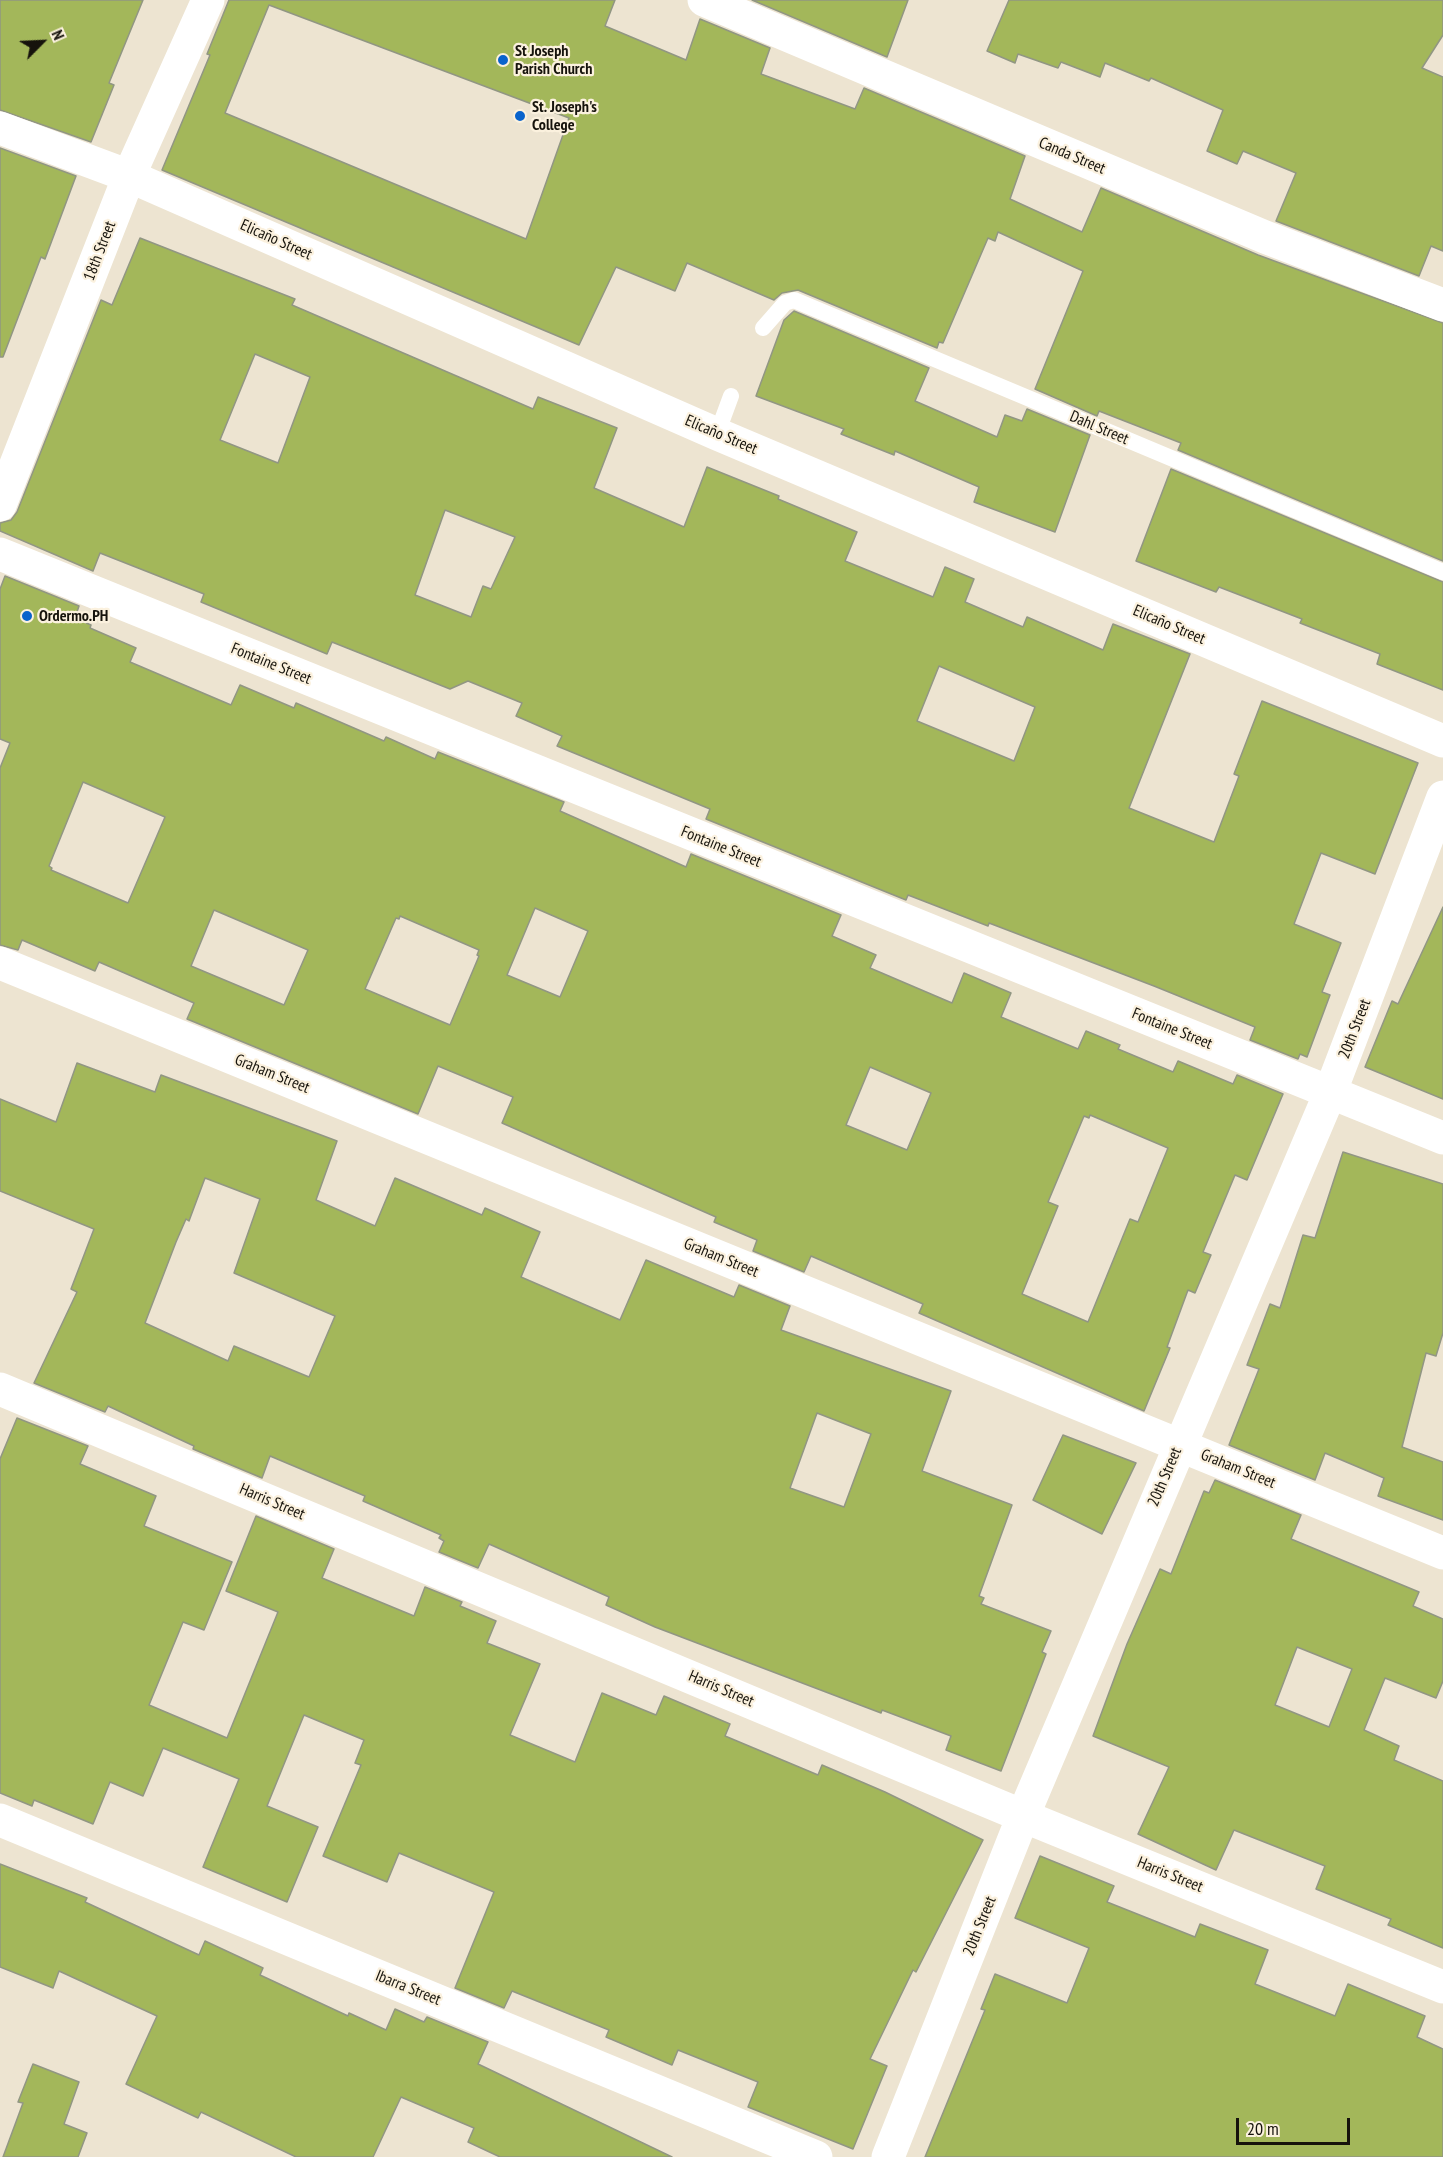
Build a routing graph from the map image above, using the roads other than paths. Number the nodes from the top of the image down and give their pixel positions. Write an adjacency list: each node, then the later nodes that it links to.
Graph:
1 (208, 0): 4 (street, 18th Street)
2 (704, 0): 5 (street, Canda Street)
3 (0, 129): 4 (street, Elicaño Street)
4 (129, 176): 8 (street, Elicaño Street); 9 (street, 18th Street)
5 (1443, 305)
6 (763, 328): 11 (lane, Dahl Street)
7 (730, 396): 8 (lane)
8 (717, 434): 12 (street, Elicaño Street)
9 (0, 505)
10 (0, 554): 15 (street, Fontaine Street)
11 (1443, 572)
12 (1443, 741)
13 (1443, 797): 15 (street, 20th Street)
14 (0, 963): 18 (street, Graham Street)
15 (1330, 1093): 16 (street, Fontaine Street); 18 (street, 20th Street)
16 (1443, 1138)
17 (0, 1389): 20 (street, Harris Street)
18 (1179, 1445): 19 (street, Graham Street); 20 (street, 20th Street)
19 (1443, 1553)
20 (1023, 1816): 22 (street, Harris Street); 24 (street, 20th Street)
21 (0, 1820): 23 (street, Ibarra Street)
22 (1443, 1987)
23 (816, 2157)
24 (888, 2157)

